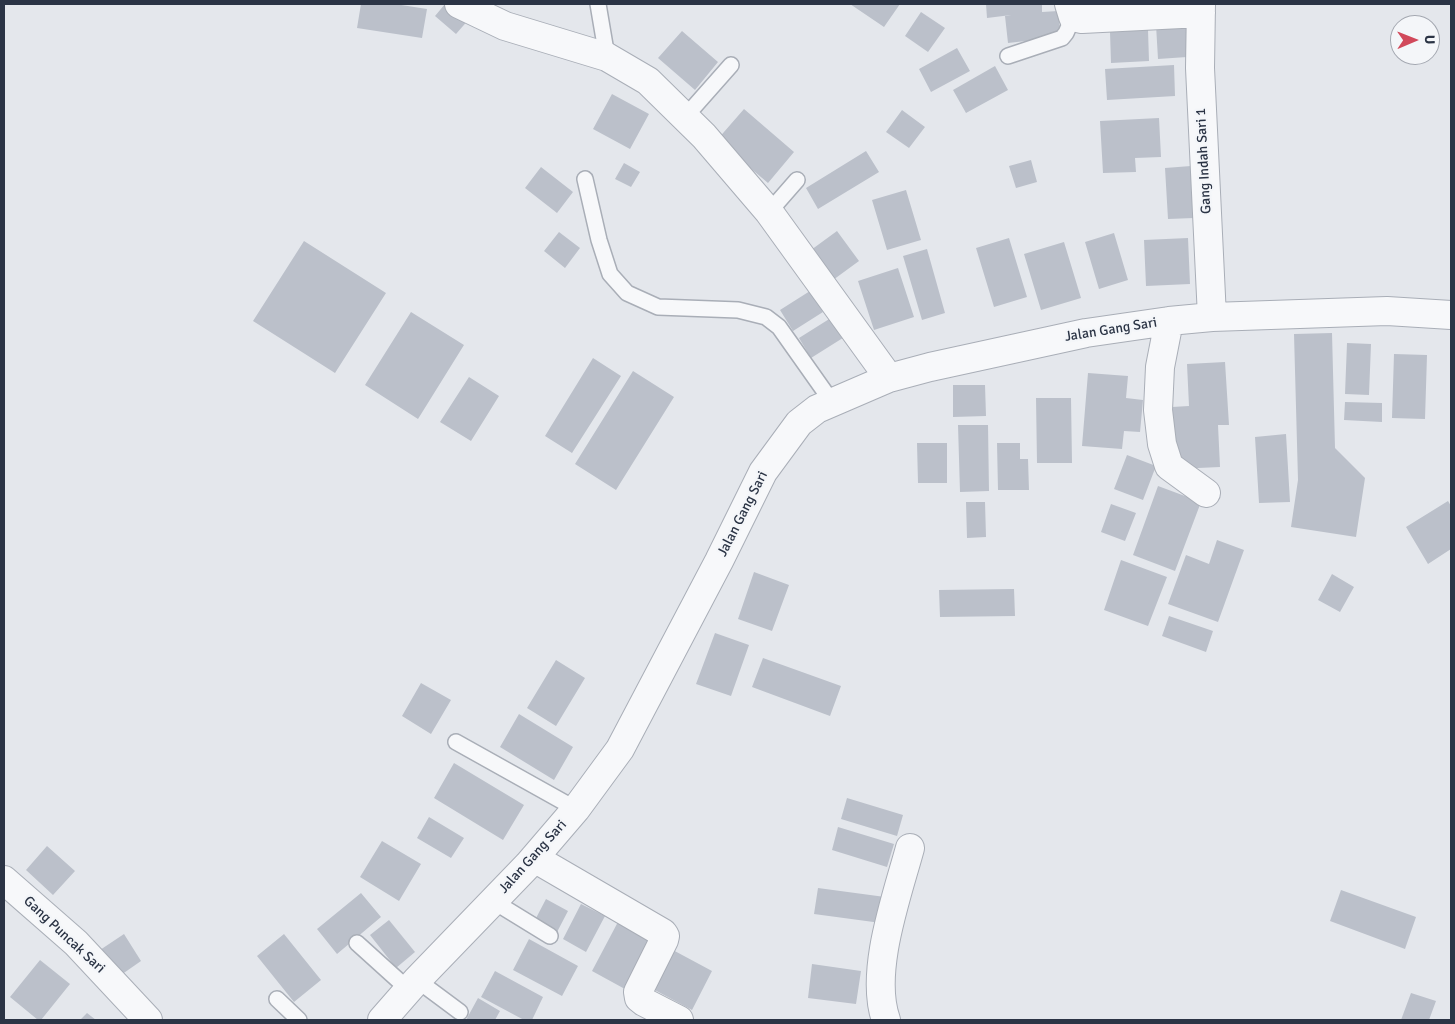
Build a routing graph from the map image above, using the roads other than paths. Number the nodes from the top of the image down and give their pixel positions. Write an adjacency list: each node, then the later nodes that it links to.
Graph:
1 (459, 4): 6 (street)
2 (598, 4): 6 (lane)
3 (1201, 8): 4 (street); 13 (street, Gang Indah Sari 1)
4 (1071, 10): 5 (lane)
5 (1008, 56)
6 (607, 57): 8 (street)
7 (731, 65): 8 (lane)
8 (685, 117): 11 (street)
9 (586, 179): 16 (lane)
10 (797, 180): 11 (lane)
11 (769, 212): 15 (street)
12 (1451, 315): 13 (street, Jalan Gang Sari)
13 (1212, 317): 14 (street, Jalan Gang Sari)
14 (1170, 320): 15 (street, Jalan Gang Sari); 17 (street)
15 (890, 378): 16 (street, Jalan Gang Sari)
16 (832, 402): 19 (street, Jalan Gang Sari)
17 (1206, 493)
18 (456, 742): 19 (lane)
19 (576, 809): 21 (street, Jalan Gang Sari)
20 (910, 848): 33 (street)
21 (534, 858): 23 (street, Jalan Gang Sari); 32 (street)
22 (4, 880): 29 (street, Gang Puncak Sari)
23 (493, 901): 24 (lane); 26 (street, Jalan Gang Sari)
24 (550, 936)
25 (357, 943): 26 (lane)
26 (413, 985): 28 (lane); 31 (street, Jalan Gang Sari)
27 (276, 999): 30 (lane)
28 (460, 1012)
29 (148, 1020)
30 (299, 1020)
31 (382, 1020)
32 (680, 1020)
33 (886, 1020)

